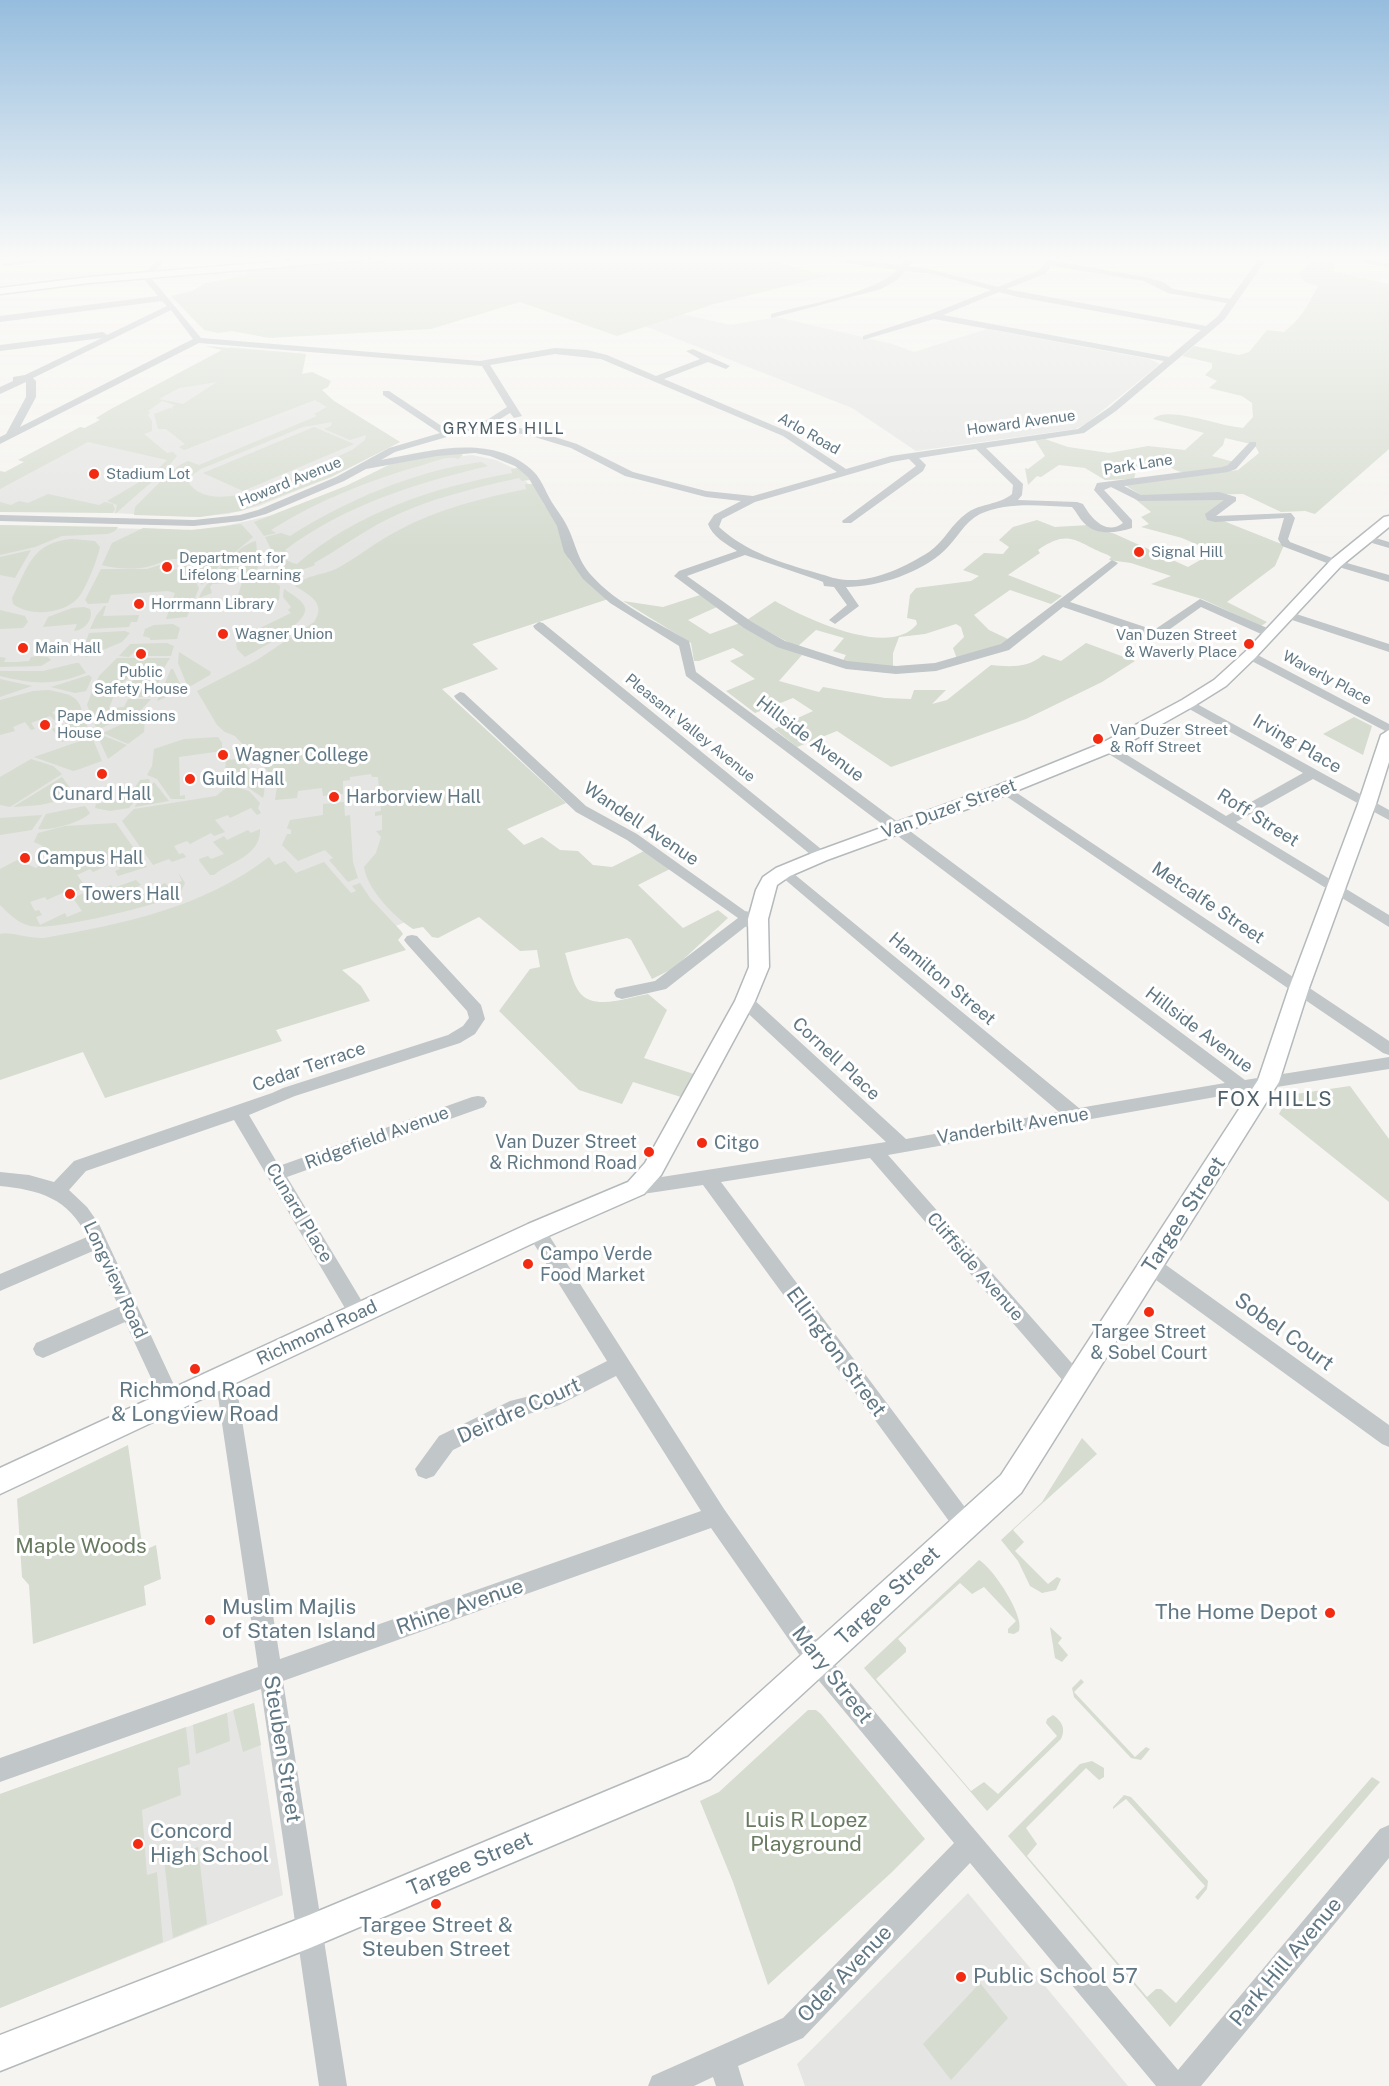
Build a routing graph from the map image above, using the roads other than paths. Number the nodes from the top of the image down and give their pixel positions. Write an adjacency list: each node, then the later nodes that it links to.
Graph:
1 (73, 354): 13 (street)
2 (170, 354): 22 (street)
3 (370, 354): 11 (street, Arlo Road)
4 (536, 354): 11 (street, Arlo Road)
5 (592, 354): 14 (street, Arlo Road)
6 (698, 354): 9 (street)
7 (1141, 354): 10 (street)
8 (1179, 354): 10 (street, Howard Avenue)
9 (708, 359): 12 (street); 14 (street)
10 (1172, 360): 25 (street, Howard Avenue)
11 (485, 364): 18 (street)
12 (726, 366)
13 (25, 378): 15 (street); 16 (street); 22 (street)
14 (655, 379): 28 (street, Arlo Road)
15 (0, 380)
16 (0, 391)
17 (386, 393): 20 (street)
18 (512, 408): 19 (street, Howard Avenue); 21 (street, Howard Avenue)
19 (473, 428): 20 (street, Howard Avenue); 21 (street, Howard Avenue)
20 (447, 434): 27 (street, Howard Avenue)
21 (540, 435): 30 (street, Howard Avenue)
22 (10, 436): 23 (street)
23 (0, 441)
24 (1253, 444): 29 (street, Park Lane)
25 (977, 445): 26 (street, Howard Avenue); 32 (street)
26 (911, 456): 28 (street, Howard Avenue); 36 (street)
27 (366, 466): 34 (street, Howard Avenue); 61 (street, Hillside Avenue)
28 (844, 472): 31 (street, Howard Avenue)
29 (1113, 484): 32 (street, Park Lane); 41 (street)
30 (706, 494): 31 (street, Howard Avenue); 33 (street)
31 (753, 498): 33 (street, Howard Avenue)
32 (1009, 502): 43 (street)
33 (716, 516): 39 (street)
34 (0, 518)
35 (1389, 520): 37 (main road, Van Duzer Street)
36 (847, 521)
37 (1366, 538): 38 (street); 41 (main road, Van Duzer Street)
38 (1389, 545)
39 (742, 552): 43 (street); 44 (street)
40 (1112, 563): 44 (street)
41 (1336, 563): 42 (street); 45 (main road, Van Duzer Street)
42 (1389, 579)
43 (837, 584): 46 (street)
44 (1062, 603): 48 (street)
45 (1287, 615): 48 (main road, Van Duzer Street); 49 (street)
46 (835, 620)
47 (539, 626): 62 (street, Pleasant Valley Avenue)
48 (1270, 634): 50 (main road, Van Duzer Street)
49 (1389, 648)
50 (1250, 655): 52 (main road, Van Duzer Street); 53 (street, Waverly Place)
51 (460, 696): 65 (street, Wandell Avenue)
52 (1188, 703): 55 (main road, Van Duzer Street); 56 (street, Irving Place)
53 (1389, 729)
54 (1389, 735): 58 (main road, Targee Street)
55 (1106, 748): 57 (main road, Van Duzer Street); 60 (street, Roff Street)
56 (1311, 774): 58 (street, Irving Place); 60 (street)
57 (1005, 789): 61 (main road, Van Duzer Street); 68 (street, Metcalfe Street)
58 (1367, 804): 59 (street, Irving Place); 64 (main road, Targee Street)
59 (1389, 816)
60 (1226, 822): 64 (street, Roff Street)
61 (897, 828): 62 (main road, Van Duzer Street); 73 (street, Hillside Avenue)
62 (821, 856): 63 (main road, Van Duzer Street)
63 (783, 872): 65 (main road, Van Duzer Street); 76 (street, Hamilton Street)
64 (1335, 889): 66 (street, Roff Street); 68 (main road, Targee Street)
65 (758, 919): 69 (street); 70 (main road, Van Duzer Street)
66 (1389, 922)
67 (412, 940): 75 (street, Cedar Terrace)
68 (1299, 988): 71 (street, Metcalfe Street); 73 (main road, Targee Street)
69 (622, 993)
70 (745, 1001): 77 (street, Cornell Place); 82 (main road, Van Duzer Street)
71 (1389, 1049)
72 (1389, 1063): 73 (street, Vanderbilt Avenue)
73 (1256, 1090): 76 (street, Vanderbilt Avenue); 86 (main road, Targee Street)
74 (478, 1102): 79 (street, Ridgefield Avenue)
75 (238, 1112): 79 (street, Cunard Place); 83 (street, Cedar Terrace)
76 (1076, 1116): 77 (street, Vanderbilt Avenue)
77 (901, 1145): 78 (street, Vanderbilt Avenue)
78 (874, 1151): 80 (street, Vanderbilt Avenue); 93 (street, Cliffside Avenue)
79 (276, 1174): 89 (street, Cunard Place)
80 (708, 1178): 82 (street, Vanderbilt Avenue); 99 (street, Ellington Street)
81 (0, 1179): 83 (street, Longview Road)
82 (636, 1188): 84 (main road, Richmond Road)
83 (58, 1190): 85 (street, Longview Road)
84 (536, 1231): 89 (main road, Richmond Road); 91 (street, Mary Street)
85 (98, 1241): 87 (street); 88 (street, Longview Road)
86 (1152, 1266): 93 (main road, Targee Street); 95 (street, Sobel Court)
87 (0, 1283)
88 (131, 1311): 90 (street); 94 (street, Longview Road)
89 (359, 1314): 92 (main road, Richmond Road)
90 (43, 1349)
91 (620, 1364): 96 (street, Deirdre Court); 98 (street, Mary Street)
92 (225, 1376): 94 (main road, Richmond Road); 101 (street, Steuben Street)
93 (1077, 1383): 99 (main road, Targee Street)
94 (171, 1400): 97 (main road, Richmond Road)
95 (1388, 1435)
96 (426, 1469)
97 (0, 1481)
98 (716, 1516): 100 (street, Mary Street); 101 (street, Rhine Avenue)
99 (965, 1525): 100 (main road, Targee Street)
100 (818, 1662): 104 (street, Mary Street); 105 (main road, Targee Street)
101 (271, 1674): 102 (street, Rhine Avenue); 105 (street, Steuben Street)
102 (0, 1770)
103 (1389, 1838): 112 (street, Park Hill Avenue)
104 (972, 1843): 107 (street, Oder Avenue); 111 (street, Mary Street)
105 (310, 1931): 106 (main road, Targee Street); 108 (street, Steuben Street)
106 (0, 2053)
107 (722, 2059): 109 (street, Oder Avenue); 110 (street)
108 (333, 2086)
109 (662, 2086)
110 (730, 2086)
111 (1174, 2086)
112 (1183, 2086)

